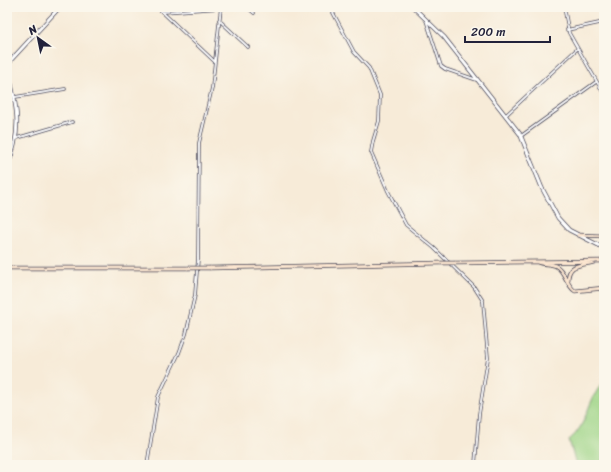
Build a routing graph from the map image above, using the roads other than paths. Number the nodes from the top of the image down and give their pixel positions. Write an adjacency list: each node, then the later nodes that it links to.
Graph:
1 (60, 7): 16 (street)
2 (157, 7): 8 (street)
3 (247, 7): 9 (street)
4 (330, 7): 40 (street)
5 (413, 7): 10 (street)
6 (564, 7): 13 (street)
7 (220, 8): 8 (street); 11 (street)
8 (162, 12): 17 (street)
9 (254, 13)
10 (426, 19): 19 (street); 19 (street)
11 (219, 20): 14 (street); 17 (street)
12 (604, 22): 13 (street)
13 (567, 30): 15 (street)
14 (248, 47)
15 (577, 49): 20 (street); 24 (street)
16 (9, 59): 18 (street)
17 (214, 61): 39 (street)
18 (7, 68): 23 (street)
19 (477, 80): 24 (street)
20 (596, 82): 22 (street); 26 (street)
21 (66, 90): 23 (street)
22 (604, 94)
23 (15, 97): 27 (street)
24 (506, 115): 26 (street)
25 (72, 122): 27 (street)
26 (521, 136): 29 (street)
27 (17, 138): 28 (street)
28 (7, 167)
29 (578, 235): 30 (main road); 32 (street)
30 (604, 236)
31 (604, 242): 32 (main road)
32 (604, 246)
33 (598, 261): 34 (main road); 35 (main road); 37 (main road)
34 (604, 261)
35 (536, 262): 36 (main road, bridge); 37 (main road)
36 (7, 268)
37 (568, 283): 38 (main road)
38 (604, 288)
39 (146, 465)
40 (475, 465)

